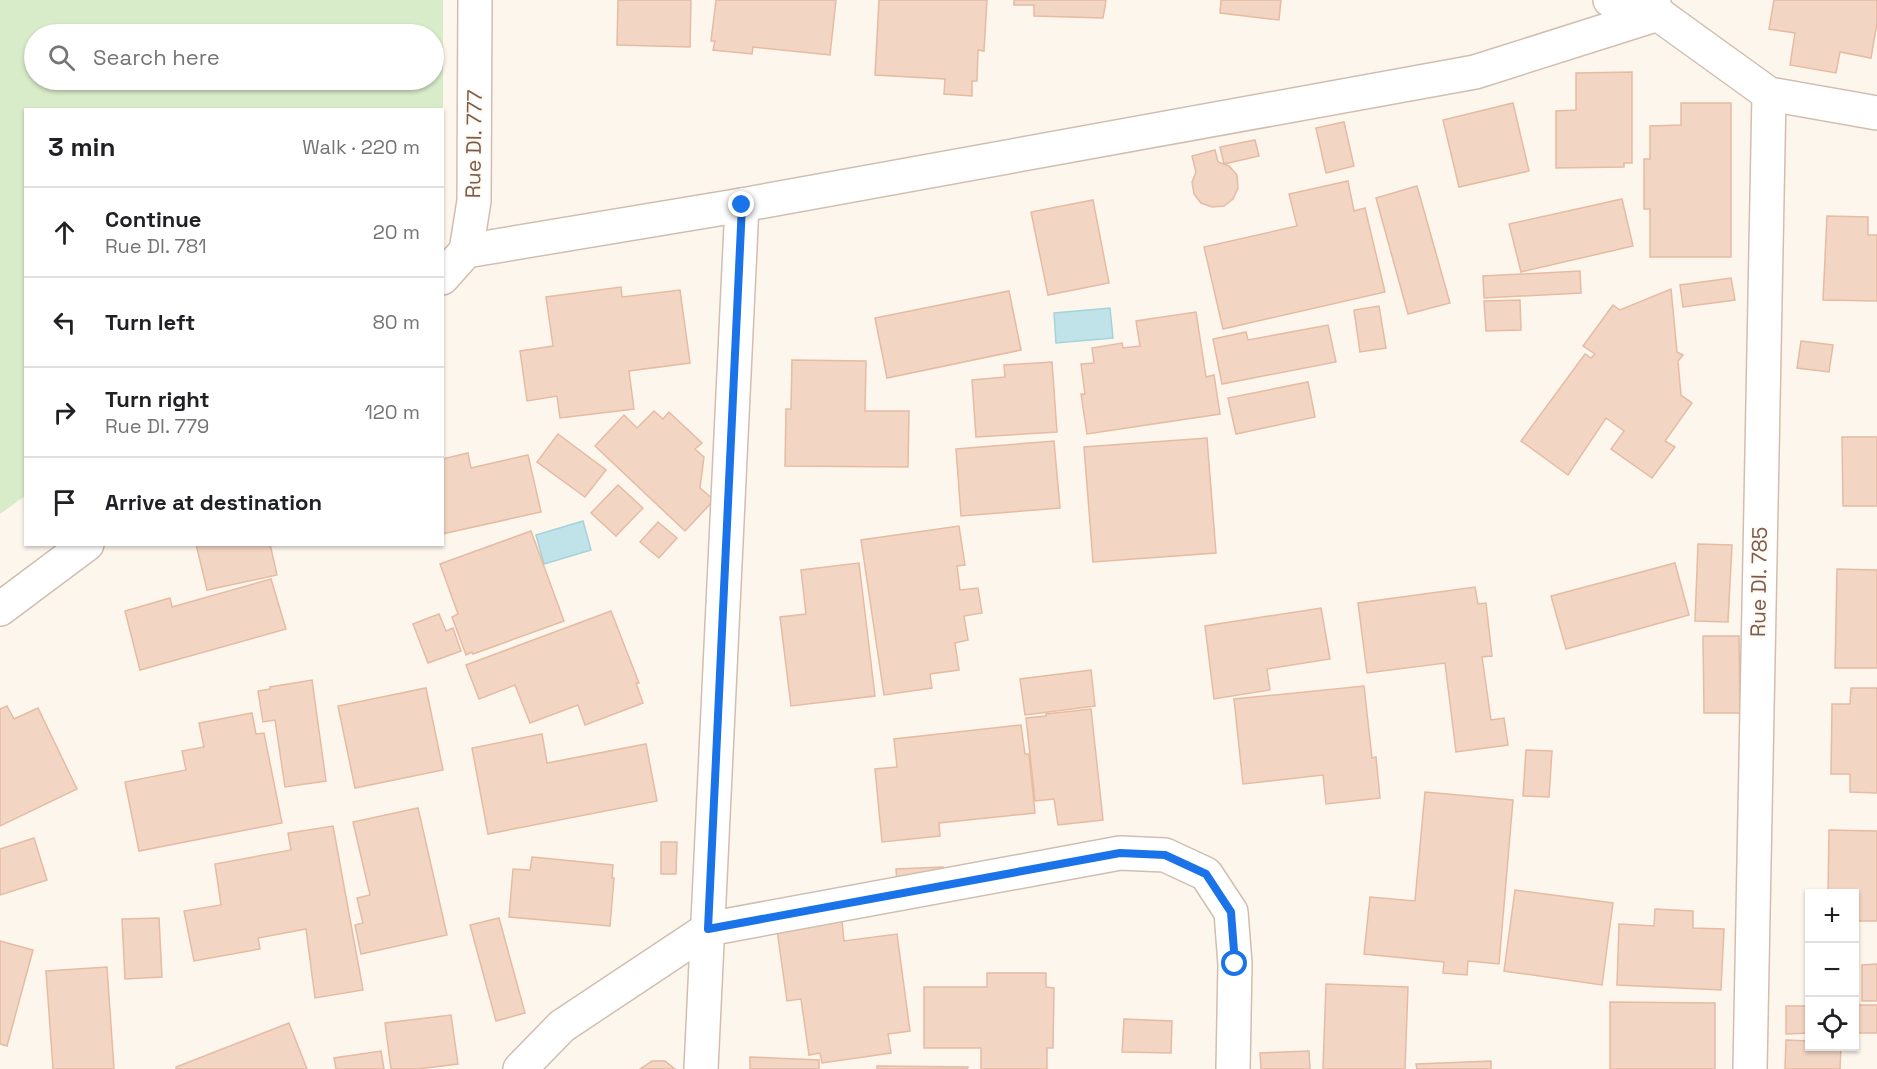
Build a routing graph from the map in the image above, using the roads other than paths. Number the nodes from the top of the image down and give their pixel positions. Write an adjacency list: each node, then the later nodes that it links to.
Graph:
1 (475, 0): 7 (street, Rue DI. 777)
2 (1610, 0): 3 (street)
3 (1655, 7): 4 (street); 6 (street)
4 (1769, 94): 5 (street); 15 (street, Rue DI. 785)
5 (1877, 113)
6 (742, 205): 7 (street); 11 (street)
7 (466, 251): 8 (street)
8 (444, 276)
9 (84, 546): 10 (street)
10 (0, 609)
11 (708, 929): 12 (street); 13 (street); 14 (street)
12 (520, 1069)
13 (701, 1069)
14 (1233, 1069)
15 (1750, 1069)

